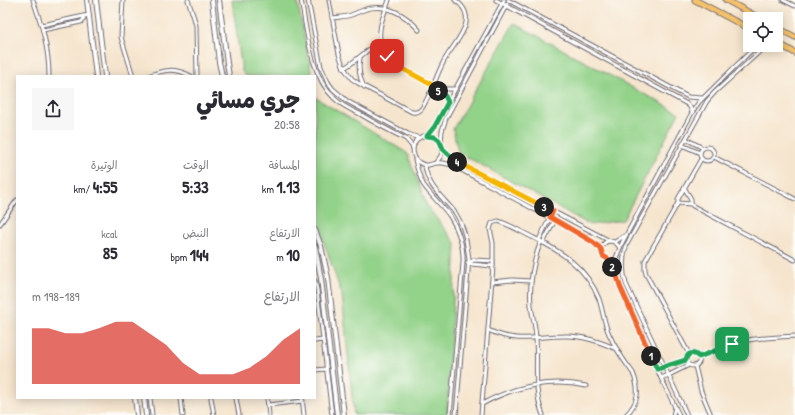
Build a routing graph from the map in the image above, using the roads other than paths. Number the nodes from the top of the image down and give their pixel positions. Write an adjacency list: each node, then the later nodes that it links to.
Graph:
1 (33, 0): 26 (street)
2 (87, 0): 23 (street)
3 (96, 0): 39 (street)
4 (123, 0): 42 (street)
5 (188, 0): 45 (street)
6 (212, 0): 46 (street)
7 (219, 0): 47 (street)
8 (302, 0): 62 (street)
9 (308, 0): 57 (street)
10 (329, 0): 25 (street)
11 (389, 0): 21 (street)
12 (455, 0): 48 (street)
13 (496, 0): 18 (street)
14 (508, 0): 19 (street); 51 (street)
15 (696, 0): 27 (main road)
16 (726, 0): 22 (main road)
17 (784, 0): 20 (street)
18 (503, 2): 19 (street); 50 (street)
19 (506, 5): 55 (street); 60 (street)
20 (795, 6)
21 (387, 8): 25 (street); 29 (street); 32 (street)
22 (748, 12)
23 (89, 15): 24 (street); 41 (street)
24 (83, 16): 26 (street); 28 (street)
25 (332, 18): 38 (street)
26 (42, 25): 28 (street)
27 (743, 25)
28 (43, 30): 40 (street)
29 (419, 30)
30 (783, 31): 31 (main road)
31 (795, 37)
32 (380, 42): 37 (street); 48 (street)
33 (783, 46): 36 (main road)
34 (750, 52): 51 (street)
35 (758, 52): 54 (street)
36 (795, 53)
37 (360, 57): 38 (street); 49 (street)
38 (344, 68): 49 (street)
39 (105, 74)
40 (49, 75)
41 (96, 75)
42 (132, 75)
43 (151, 75): 44 (street)
44 (188, 75)
45 (197, 75)
46 (222, 75)
47 (229, 75)
48 (434, 86): 49 (street); 50 (street); 52 (street)
49 (364, 87)
50 (455, 89): 52 (street)
51 (702, 98): 53 (street)
52 (448, 102): 56 (street)
53 (699, 102): 54 (street); 55 (street)
54 (705, 105): 58 (street)
55 (692, 112): 81 (street)
56 (427, 136): 57 (street); 60 (street)
57 (420, 138): 62 (street)
58 (686, 138): 59 (street); 61 (street)
59 (693, 142): 63 (street); 65 (street)
60 (441, 144): 64 (street)
61 (682, 145): 65 (street); 91 (street)
62 (413, 148): 68 (street)
63 (703, 148): 66 (street); 67 (street)
64 (443, 149): 70 (street); 77 (street)
65 (689, 149): 66 (street)
66 (700, 153): 69 (street)
67 (714, 157): 69 (street); 73 (street)
68 (415, 158): 71 (street); 97 (street)
69 (701, 159): 72 (street)
70 (436, 162): 71 (street); 78 (street)
71 (425, 165): 98 (street)
72 (685, 189): 75 (street); 76 (street)
73 (795, 199)
74 (16, 201): 80 (street)
75 (678, 203): 76 (street); 110 (street)
76 (691, 204): 94 (street)
77 (553, 211): 78 (street); 84 (street)
78 (550, 217): 79 (street); 83 (street)
79 (555, 220): 83 (street); 89 (street)
80 (0, 224)
81 (626, 235): 85 (street); 88 (street)
82 (317, 241): 87 (street)
83 (541, 241): 95 (street); 101 (street); 109 (street)
84 (610, 241): 85 (street); 89 (street)
85 (615, 242): 88 (street)
86 (316, 246): 87 (street)
87 (321, 246): 119 (street)
88 (620, 248): 90 (street)
89 (601, 249): 93 (street)
90 (618, 252): 91 (street); 92 (street)
91 (624, 253): 115 (street)
92 (616, 258): 93 (street); 100 (street)
93 (608, 259): 100 (street)
94 (795, 260)
95 (493, 261): 98 (street); 99 (street)
96 (316, 262): 120 (street)
97 (463, 263): 98 (street); 147 (street)
98 (468, 263): 99 (street); 148 (street)
99 (493, 266): 102 (street)
100 (616, 273): 117 (street)
101 (531, 281): 102 (street); 106 (street)
102 (492, 282): 104 (street)
103 (316, 285): 107 (street)
104 (488, 330): 106 (street); 133 (street)
105 (795, 336): 111 (street)
106 (536, 338): 109 (street); 123 (street)
107 (323, 340): 108 (street); 116 (street)
108 (316, 341)
109 (617, 350): 151 (street)
110 (689, 354): 111 (street); 112 (street)
111 (699, 357): 114 (street)
112 (686, 360): 113 (street); 115 (street)
113 (689, 365): 114 (street); 121 (street)
114 (695, 366): 155 (street)
115 (665, 367): 117 (street); 121 (street)
116 (326, 369): 118 (street); 144 (street)
117 (657, 369): 122 (street)
118 (316, 370)
119 (339, 372): 120 (street); 146 (street)
120 (332, 373): 145 (street)
121 (669, 375): 122 (street); 154 (street)
122 (661, 378): 135 (street)
123 (536, 384): 124 (street); 133 (street); 150 (street)
124 (586, 386)
125 (135, 399): 136 (street)
126 (144, 399): 137 (street)
127 (150, 399): 138 (street)
128 (181, 399): 139 (street)
129 (211, 399): 140 (street)
130 (236, 399): 141 (street)
131 (267, 399): 134 (street)
132 (303, 399): 134 (street); 143 (street)
133 (482, 404): 149 (street)
134 (268, 405): 142 (street)
135 (675, 407): 152 (street); 153 (street)
136 (137, 415)
137 (146, 415)
138 (152, 415)
139 (183, 415)
140 (214, 415)
141 (238, 415)
142 (269, 415)
143 (304, 415)
144 (332, 415)
145 (337, 415)
146 (344, 415)
147 (450, 415)
148 (456, 415)
149 (481, 415)
150 (543, 415)
151 (626, 415)
152 (673, 415)
153 (679, 415)
154 (687, 415)
155 (711, 415)

